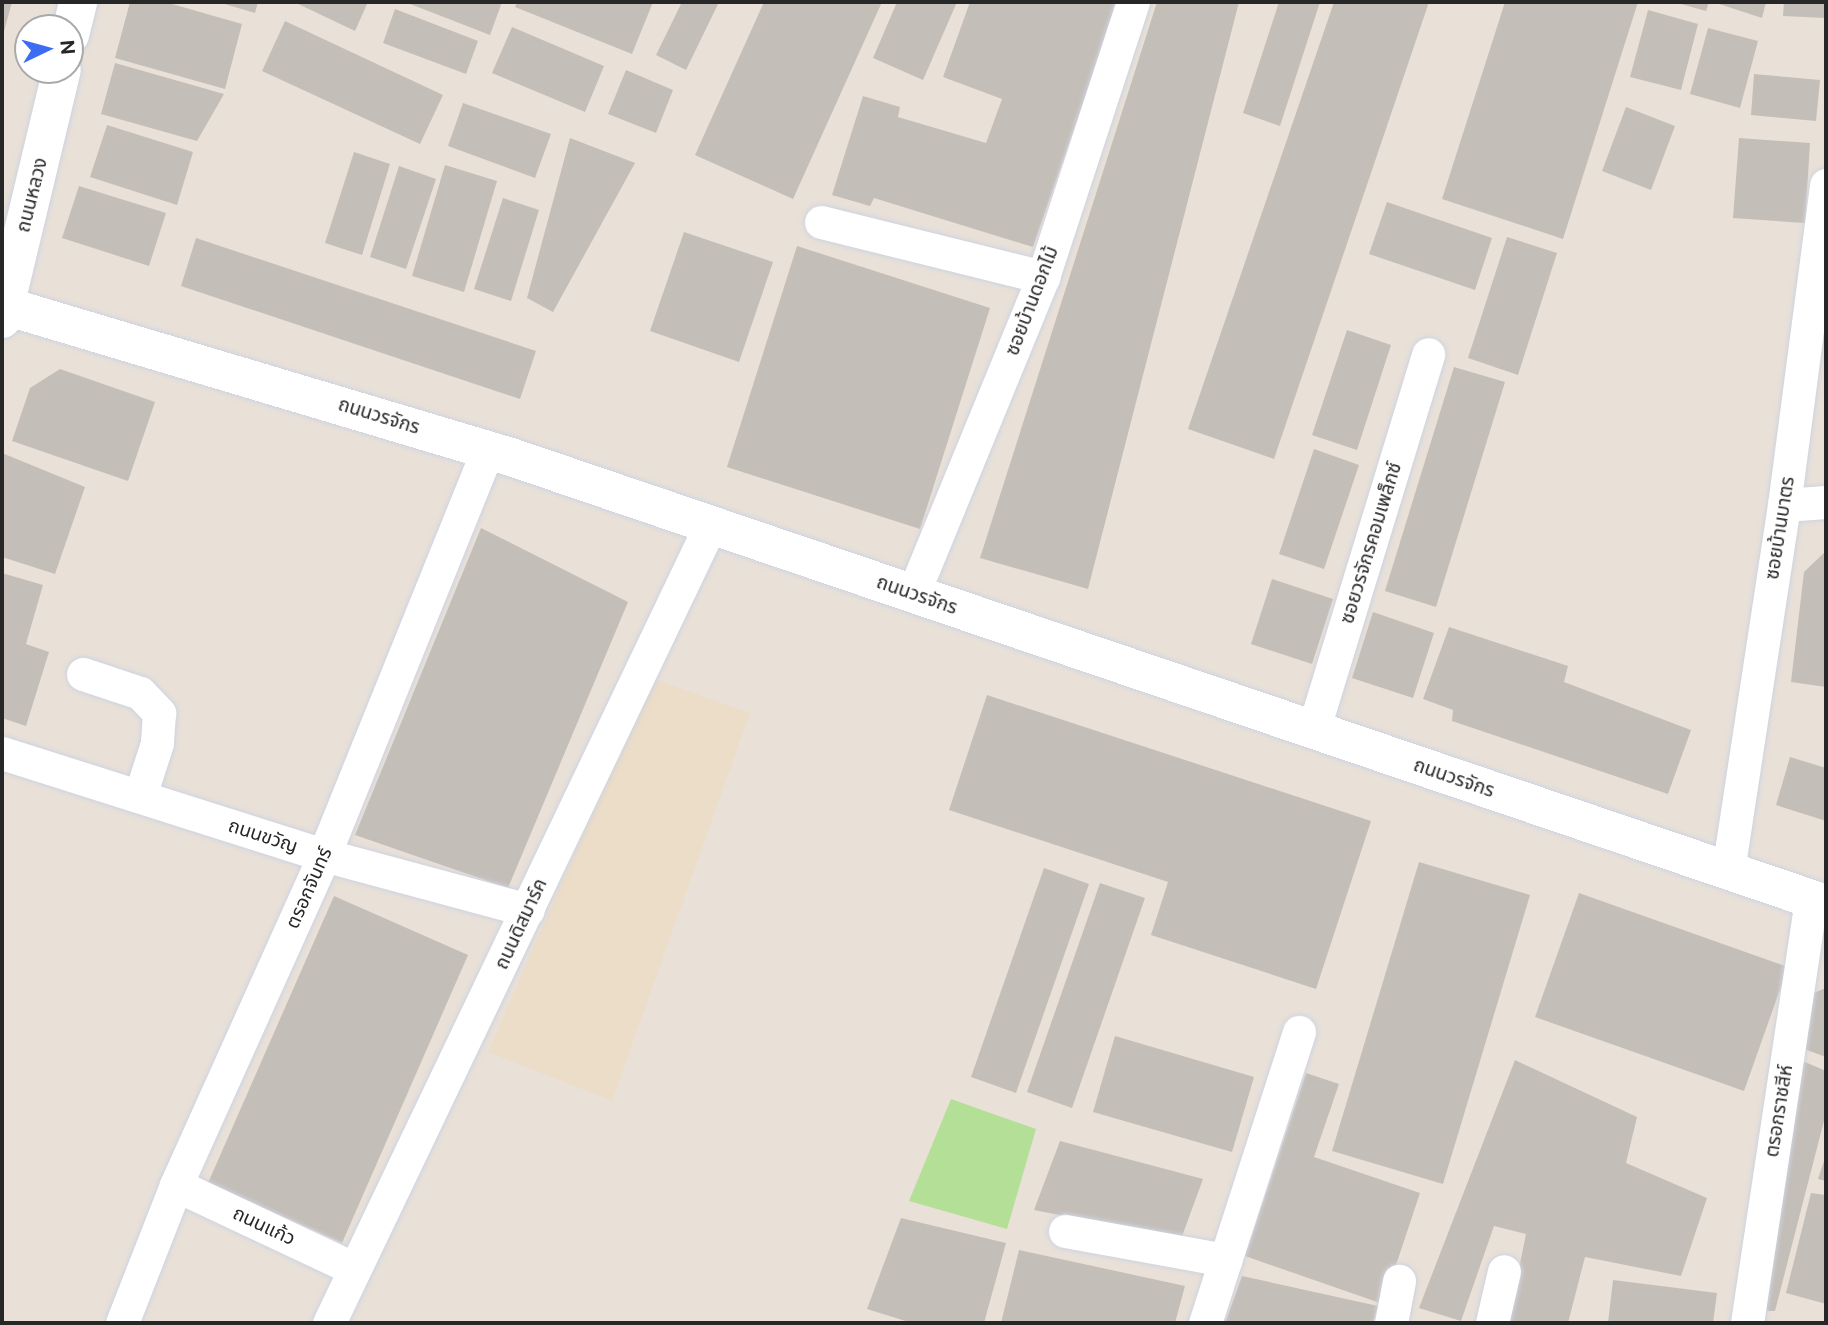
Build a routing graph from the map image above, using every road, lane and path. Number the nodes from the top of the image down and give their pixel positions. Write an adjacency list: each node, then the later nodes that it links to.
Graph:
1 (1133, 2): 5 (street, ซอยบ้านดอกไม้)
2 (59, 84): 6 (main road, ถนนหลวง)
3 (1826, 185): 10 (street, ซอยบ้านบาตร)
4 (821, 222): 5 (street)
5 (1043, 278): 12 (street, ซอยบ้านดอกไม้)
6 (3, 310): 8 (main road, ถนนวรจักร)
7 (1428, 354): 14 (street, ซอยวรจักรคอมเพล็กซ์)
8 (488, 450): 11 (main road, ถนนวรจักร); 17 (street, ตรอกจันทร์)
9 (1826, 502): 10 (street)
10 (1784, 505): 18 (street, ซอยบ้านบาตร)
11 (711, 524): 12 (main road, ถนนวรจักร); 20 (street, ถนนดิสมาร์ค)
12 (913, 594): 14 (main road, ถนนวรจักร)
13 (83, 674): 16 (street)
14 (1313, 731): 18 (main road, ถนนวรจักร)
15 (2, 753): 16 (street, ถนนขวัญ)
16 (140, 796): 17 (street, ถนนขวัญ)
17 (324, 855): 20 (street, ถนนขวัญ); 22 (street, ตรอกจันทร์)
18 (1728, 871): 19 (main road, ถนนวรจักร)
19 (1819, 902): 33 (street, ตรอกราชสีห์)
20 (528, 910): 25 (street, ถนนดิสมาร์ค)
21 (1299, 1032): 24 (street)
22 (176, 1185): 25 (street, ถนนแก้ว); 28 (street, ตรอกจันทร์)
23 (1065, 1231): 24 (street)
24 (1226, 1260): 30 (street)
25 (352, 1268): 29 (street, ถนนดิสมาร์ค)
26 (1504, 1271): 32 (street)
27 (1399, 1281): 31 (street)
28 (122, 1323)
29 (329, 1323)
30 (1205, 1323)
31 (1391, 1323)
32 (1492, 1323)
33 (1747, 1323)

